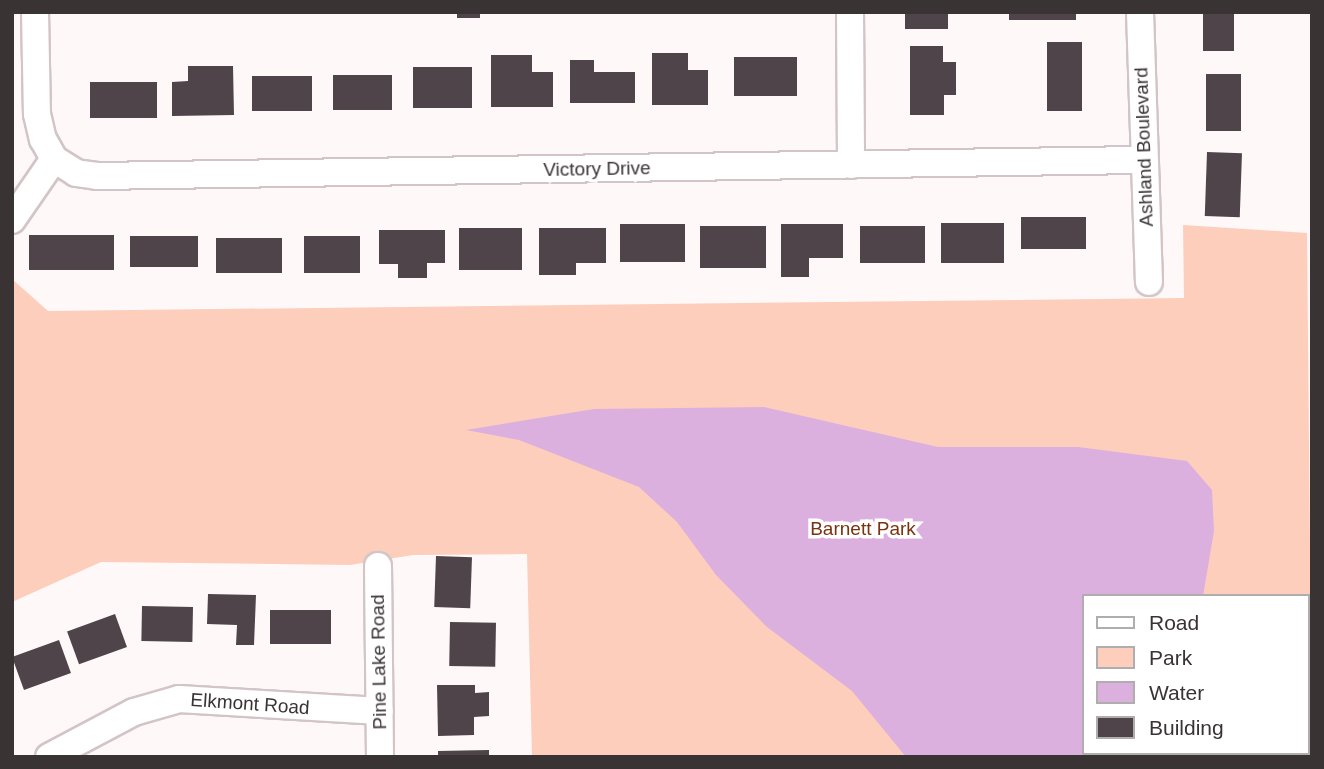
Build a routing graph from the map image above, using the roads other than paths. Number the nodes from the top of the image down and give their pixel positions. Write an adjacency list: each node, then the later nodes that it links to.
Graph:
1 (35, 12): 4 (street)
2 (850, 12): 6 (street)
3 (1140, 12): 5 (street, Ashland Boulevard)
4 (54, 159): 6 (street, Victory Drive); 7 (street)
5 (1144, 159): 6 (street, Victory Drive); 8 (street, Ashland Boulevard)
6 (851, 165)
7 (12, 220)
8 (1149, 282)
9 (378, 566): 10 (street, Pine Lake Road)
10 (380, 711): 11 (street, Elkmont Road); 12 (street, Pine Lake Road)
11 (49, 757)
12 (380, 757)

